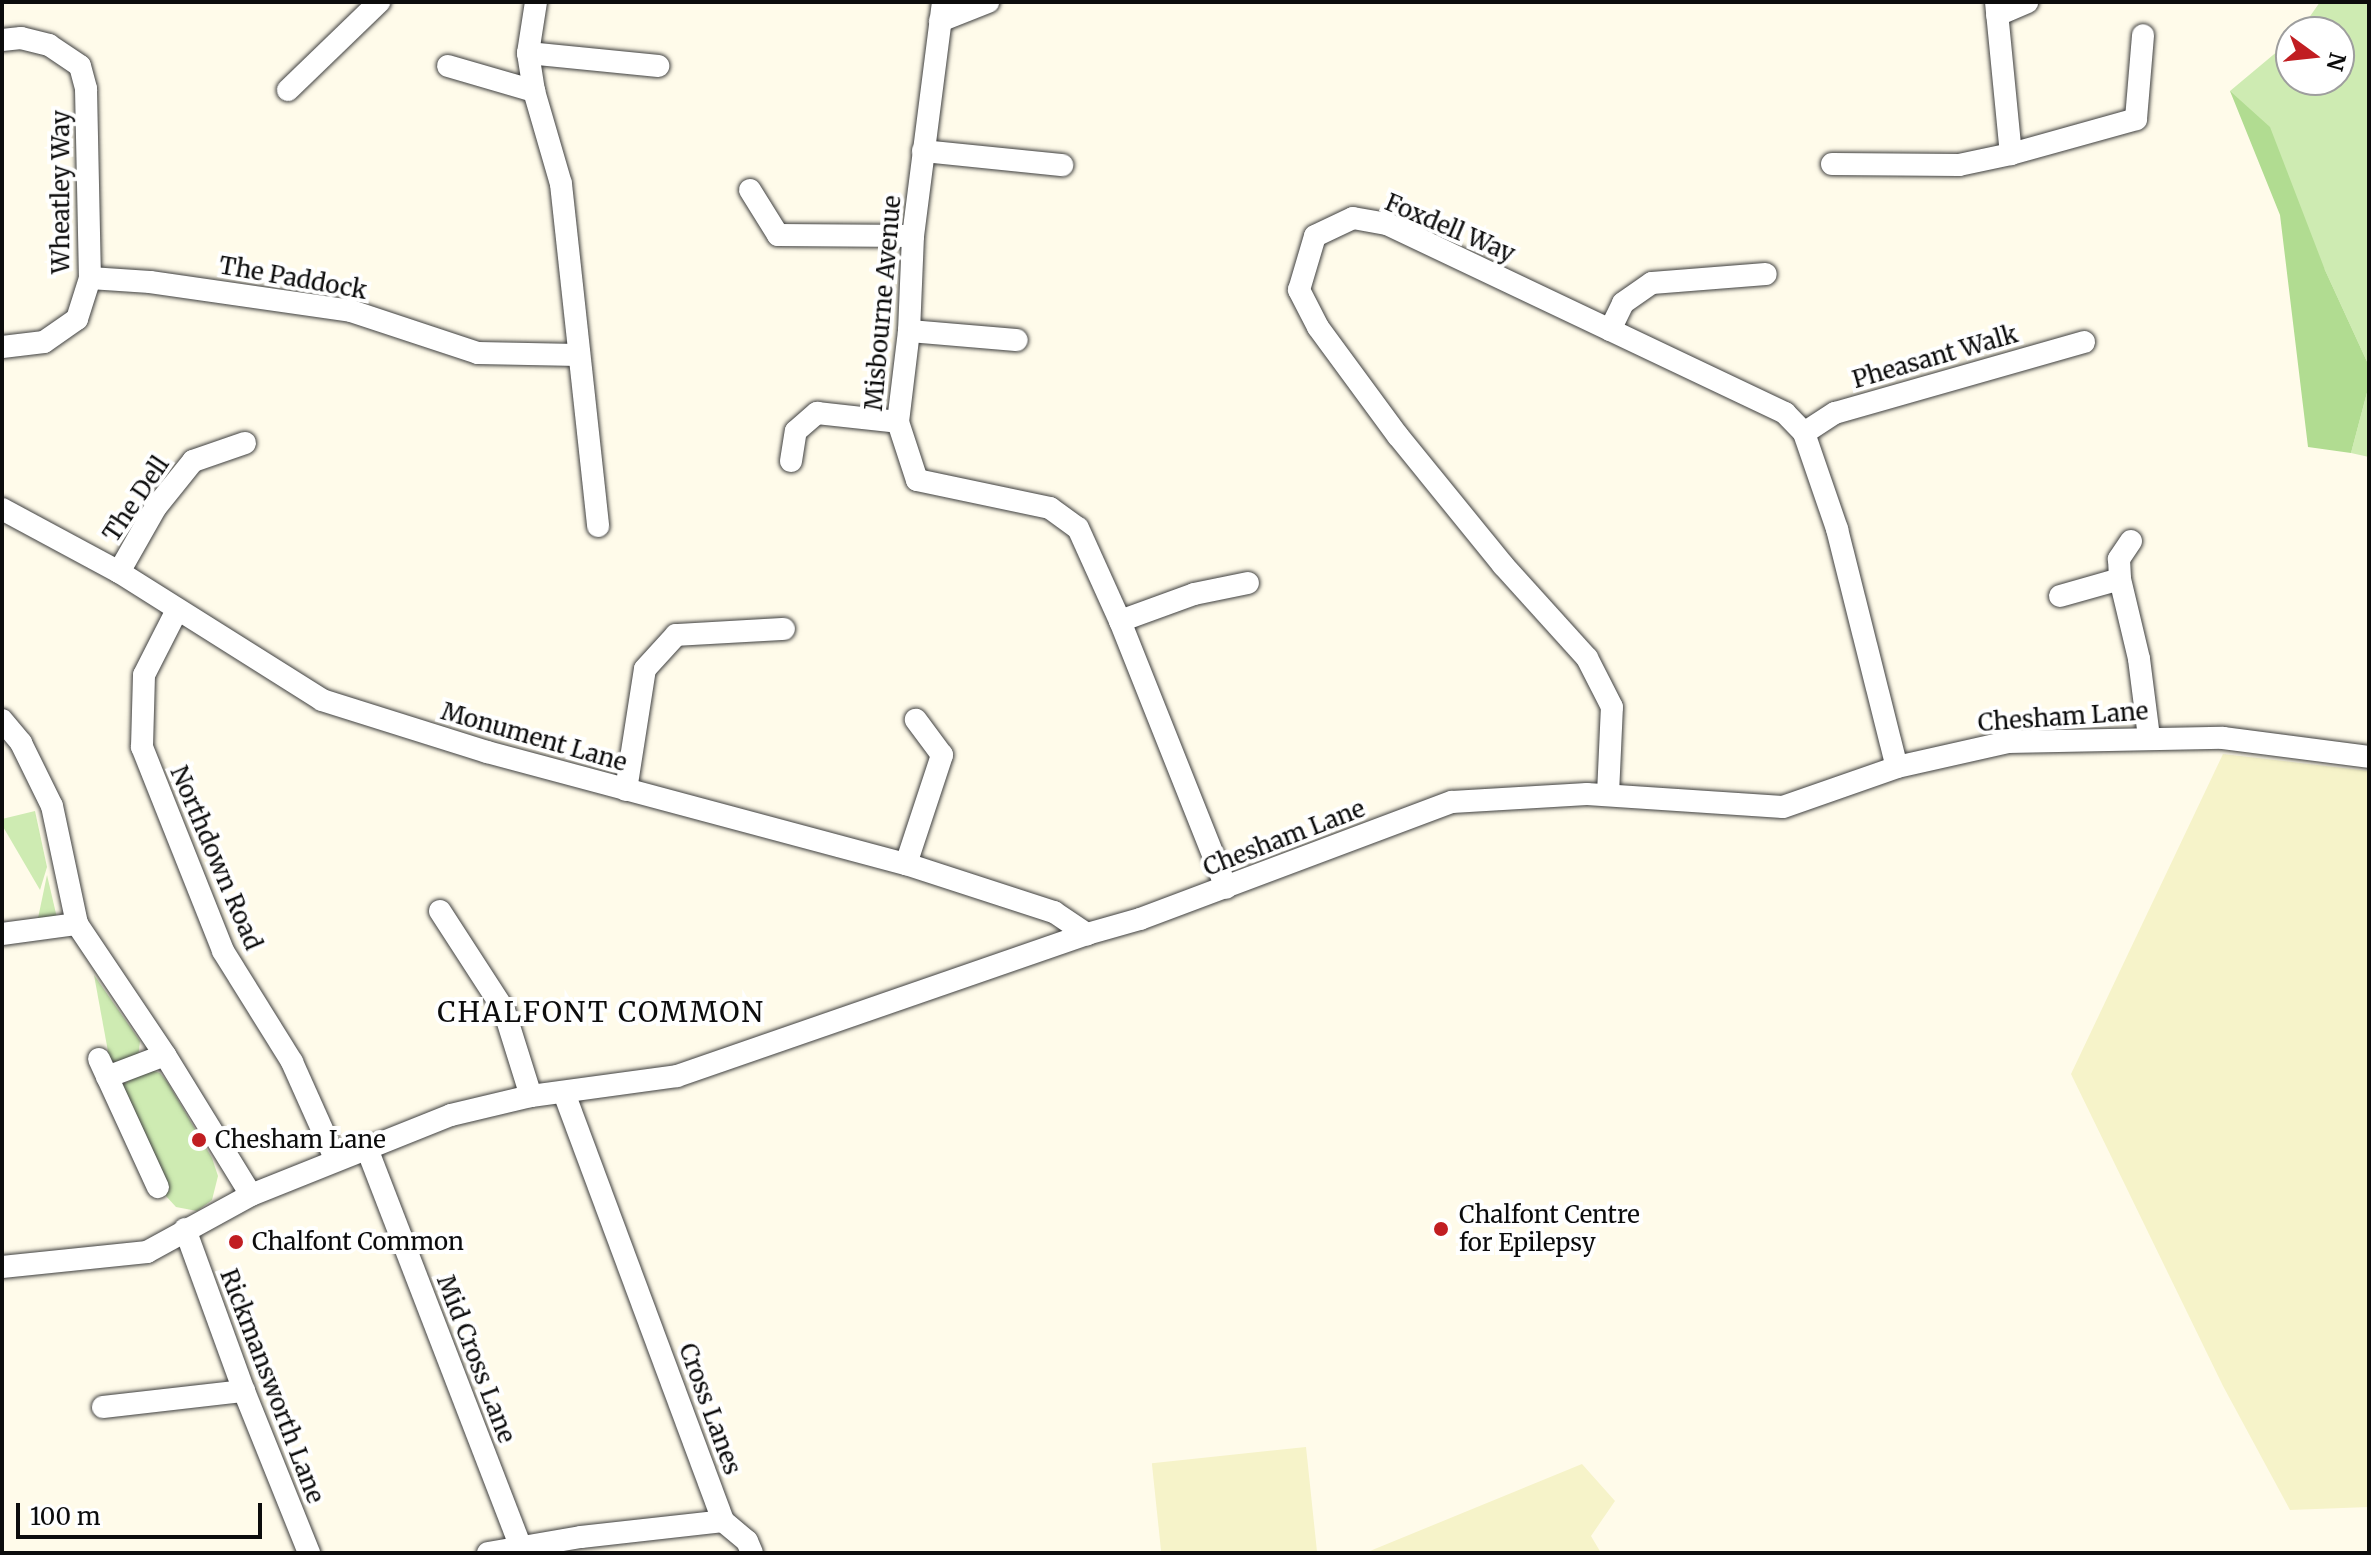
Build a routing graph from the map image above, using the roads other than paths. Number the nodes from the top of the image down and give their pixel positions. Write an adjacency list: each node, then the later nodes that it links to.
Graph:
1 (379, 2): 12 (street)
2 (536, 2): 9 (street)
3 (988, 2): 6 (street)
4 (2027, 2): 5 (street)
5 (1996, 8): 15 (street)
6 (941, 12): 14 (street, Misbourne Avenue)
7 (2143, 35): 15 (street)
8 (2, 40): 21 (street, Wheatley Way)
9 (528, 53): 11 (street); 13 (street)
10 (448, 66): 13 (street)
11 (658, 66)
12 (288, 90)
13 (534, 91): 27 (street)
14 (923, 151): 17 (street); 19 (street, Misbourne Avenue)
15 (2011, 154): 16 (street)
16 (1832, 164)
17 (1062, 165)
18 (750, 190): 19 (street)
19 (913, 236): 23 (street, Misbourne Avenue)
20 (1766, 274): 22 (street)
21 (90, 278): 26 (street, Wheatley Way); 27 (street, The Paddock)
22 (1610, 330): 29 (street, Foxdell Way); 48 (street, Foxdell Way)
23 (909, 331): 24 (street); 28 (street, Misbourne Avenue)
24 (1017, 340)
25 (2084, 342): 29 (street, Pheasant Walk)
26 (2, 347)
27 (578, 355): 33 (street)
28 (898, 422): 31 (street); 40 (street, Misbourne Avenue)
29 (1804, 433): 46 (street)
30 (245, 443): 35 (street, The Dell)
31 (791, 461)
32 (2, 509): 35 (street, Monument Lane)
33 (598, 526)
34 (2131, 541): 36 (street)
35 (119, 572): 39 (street, Monument Lane)
36 (2120, 579): 38 (street); 44 (street)
37 (1248, 583): 40 (street)
38 (2060, 596)
39 (177, 610): 47 (street, Monument Lane); 59 (street, Northdown Road)
40 (1120, 621): 50 (street, Misbourne Avenue)
41 (784, 629): 47 (street)
42 (2, 720): 52 (street)
43 (916, 720): 49 (street)
44 (2149, 737): 45 (street, Chesham Lane); 46 (street, Chesham Lane)
45 (2369, 757)
46 (1897, 767): 48 (street, Chesham Lane)
47 (626, 790): 49 (street, Monument Lane)
48 (1608, 794): 50 (street, Chesham Lane)
49 (906, 864): 54 (street, Monument Lane)
50 (1226, 888): 54 (street, Chesham Lane)
51 (440, 911): 57 (street)
52 (77, 924): 53 (street); 55 (street)
53 (2, 934)
54 (1087, 934): 56 (street, Chesham Lane)
55 (165, 1055): 60 (street); 61 (street)
56 (564, 1093): 57 (street, Chesham Lane); 66 (street, Cross Lanes)
57 (531, 1096): 58 (street, Chesham Lane)
58 (366, 1146): 59 (street, Chesham Lane); 67 (street, Mid Cross Lane)
59 (335, 1158): 61 (street, Chesham Lane)
60 (158, 1187)
61 (251, 1195): 62 (street)
62 (185, 1229): 63 (street); 64 (street, Rickmansworth Lane)
63 (2, 1267)
64 (244, 1391): 65 (street); 68 (street, Rickmansworth Lane)
65 (103, 1407)
66 (723, 1521): 67 (street); 70 (street)
67 (520, 1546): 69 (street)
68 (309, 1553)
69 (488, 1553)
70 (752, 1553)

